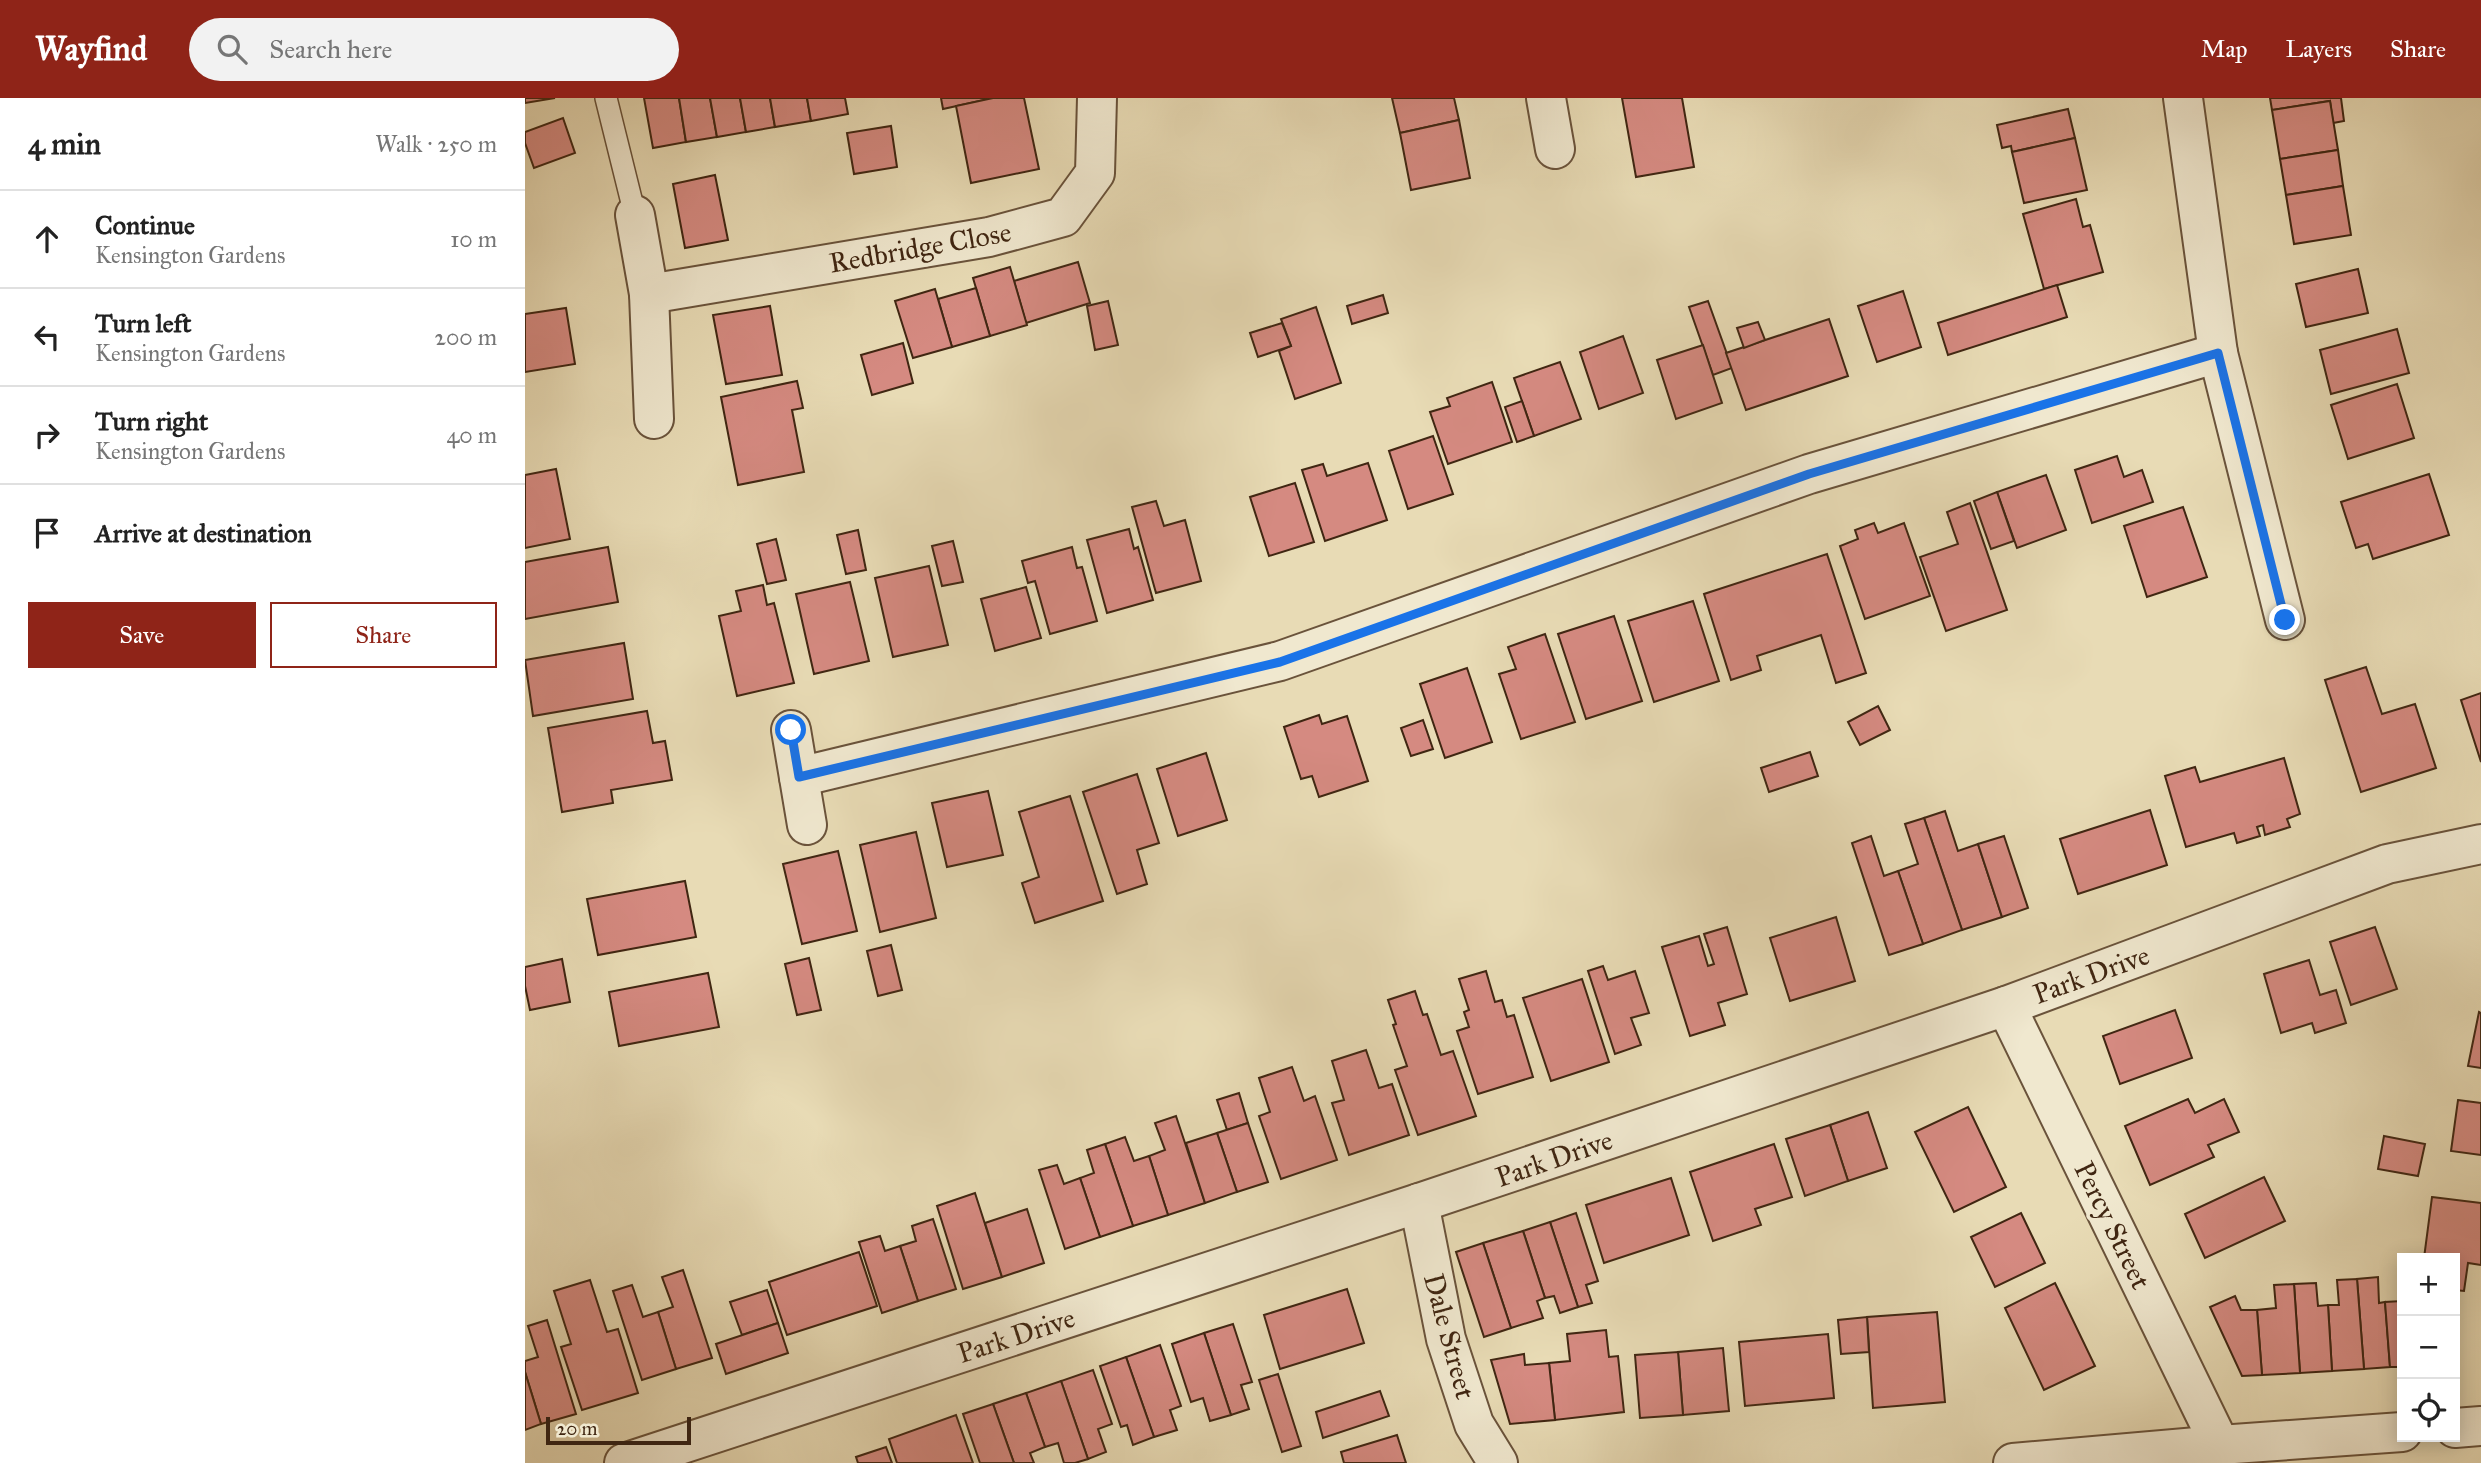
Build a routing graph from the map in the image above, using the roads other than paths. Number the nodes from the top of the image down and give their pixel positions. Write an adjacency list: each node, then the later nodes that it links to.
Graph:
1 (606, 98): 6 (lane)
2 (1097, 98): 7 (street, Redbridge Close)
3 (1546, 98): 5 (street)
4 (2183, 98): 8 (street)
5 (1555, 149)
6 (635, 215): 7 (street)
7 (649, 294): 9 (street)
8 (2218, 353): 10 (street); 12 (street)
9 (655, 419)
10 (2285, 620)
11 (791, 730): 12 (street)
12 (799, 777): 13 (street)
13 (807, 825)
14 (2481, 844): 15 (street, Park Drive)
15 (2006, 1006): 16 (street, Park Drive); 20 (street, Percy Street)
16 (1419, 1203): 21 (street, Park Drive); 22 (street, Dale Street)
17 (2481, 1426): 18 (street)
18 (2460, 1428)
19 (2397, 1432): 20 (street)
20 (2220, 1445): 23 (street)
21 (624, 1463)
22 (1498, 1463)
23 (2013, 1463)

